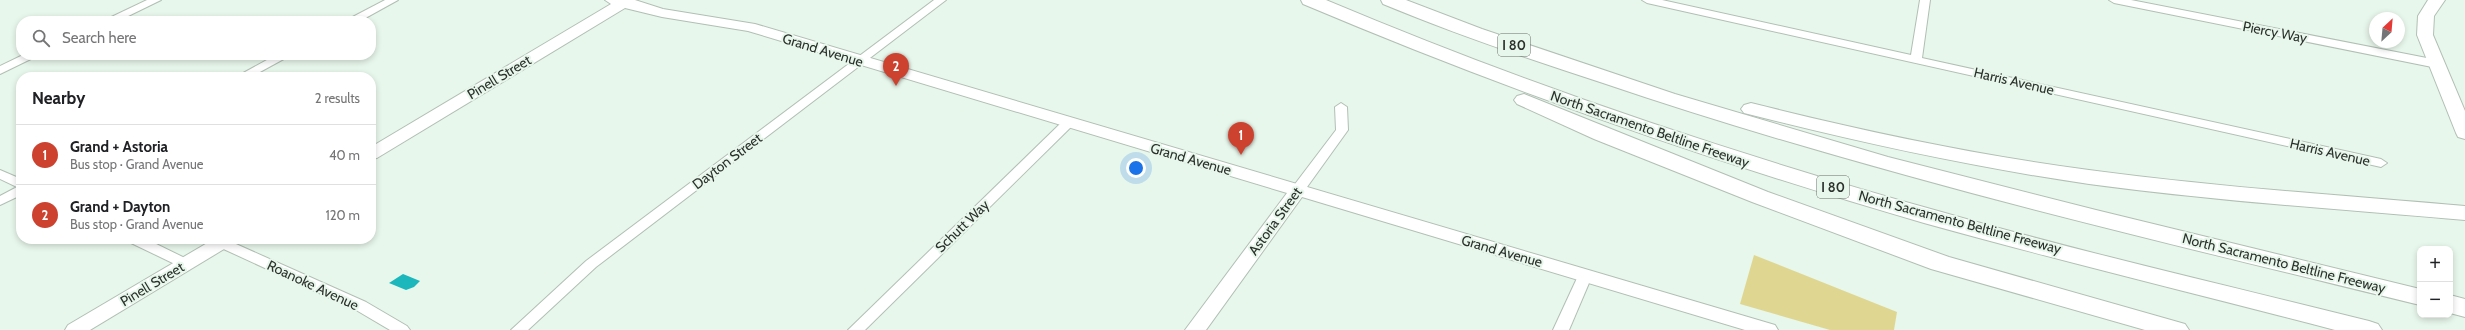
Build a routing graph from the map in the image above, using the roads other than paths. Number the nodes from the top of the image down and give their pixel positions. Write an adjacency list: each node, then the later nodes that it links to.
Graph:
1 (156, 0): 11 (street)
2 (392, 0): 12 (street)
3 (941, 0): 16 (street, Dayton Street)
4 (1310, 0): 45 (highway); 46 (highway, North Sacramento Beltline Freeway / I 80)
5 (1390, 0): 20 (highway, North Sacramento Beltline Freeway / I 80)
6 (1647, 0): 13 (street, Harris Avenue)
7 (1925, 0): 13 (street)
8 (2114, 0): 17 (street, Piercy Way)
9 (2437, 0): 17 (main road)
10 (621, 1): 16 (street, Grand Avenue); 24 (street, Pinell Street)
11 (120, 16)
12 (361, 16)
13 (1916, 59): 25 (street, Harris Avenue)
14 (22, 60): 18 (street)
15 (275, 60): 19 (street)
16 (860, 61): 22 (street, Grand Avenue); 40 (street, Dayton Street)
17 (2437, 64): 23 (main road)
18 (0, 70)
19 (252, 72)
20 (1638, 89): 31 (highway); 37 (highway, North Sacramento Beltline Freeway / I 80)
21 (1341, 107): 28 (street, Astoria Street)
22 (1068, 123): 28 (street, Grand Avenue); 41 (street, Schutt Way)
23 (2465, 133)
24 (376, 151)
25 (2381, 163)
26 (0, 174): 27 (street)
27 (16, 182)
28 (1297, 191): 36 (street, Grand Avenue); 42 (street, Astoria Street)
29 (16, 192): 30 (street)
30 (0, 200)
31 (2465, 213)
32 (144, 244): 35 (street)
33 (220, 244): 35 (street, Pinell Street)
34 (231, 244): 39 (street, Roanoke Avenue)
35 (186, 264): 38 (street, Pinell Street)
36 (1585, 276): 43 (street); 44 (street, Grand Avenue)
37 (2417, 296)
38 (76, 330)
39 (402, 330)
40 (519, 330)
41 (856, 330)
42 (1195, 330)
43 (1561, 330)
44 (1768, 330)
45 (2176, 330)
46 (2369, 330)

